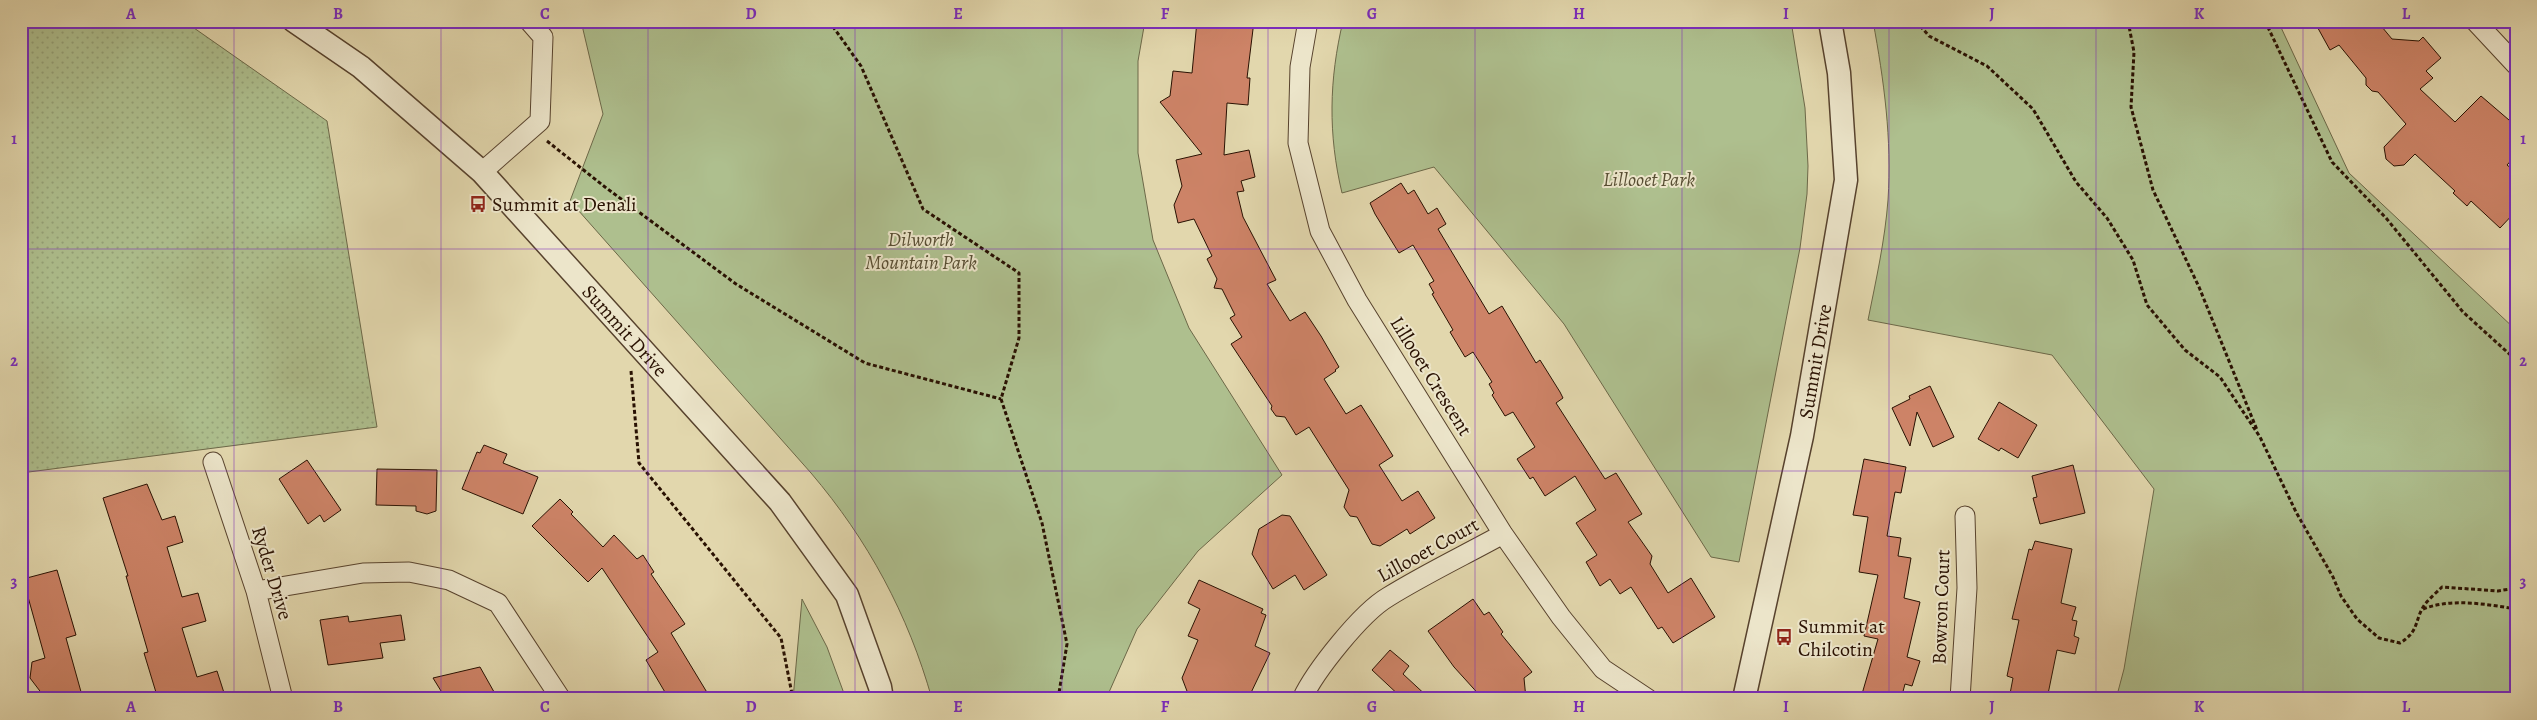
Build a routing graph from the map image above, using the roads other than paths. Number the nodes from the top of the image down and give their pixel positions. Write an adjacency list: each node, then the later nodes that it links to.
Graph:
1 (294, 21): 7 (street, Summit Drive)
2 (529, 21): 7 (street)
3 (1308, 21): 10 (street, Lillooet Crescent)
4 (1830, 21): 17 (street, Summit Drive)
5 (2475, 21): 6 (street)
6 (2516, 65)
7 (482, 172): 14 (street, Summit Drive)
8 (213, 462): 11 (street, Ryder Drive)
9 (1965, 516): 18 (street, Bowron Court)
10 (1503, 534): 15 (street, Lillooet Court); 16 (street, Lillooet Crescent)
11 (256, 591): 12 (street, Ryder Drive); 13 (street)
12 (283, 699)
13 (561, 699)
14 (882, 699)
15 (1302, 699)
16 (1648, 699)
17 (1744, 699)
18 (1960, 699)

